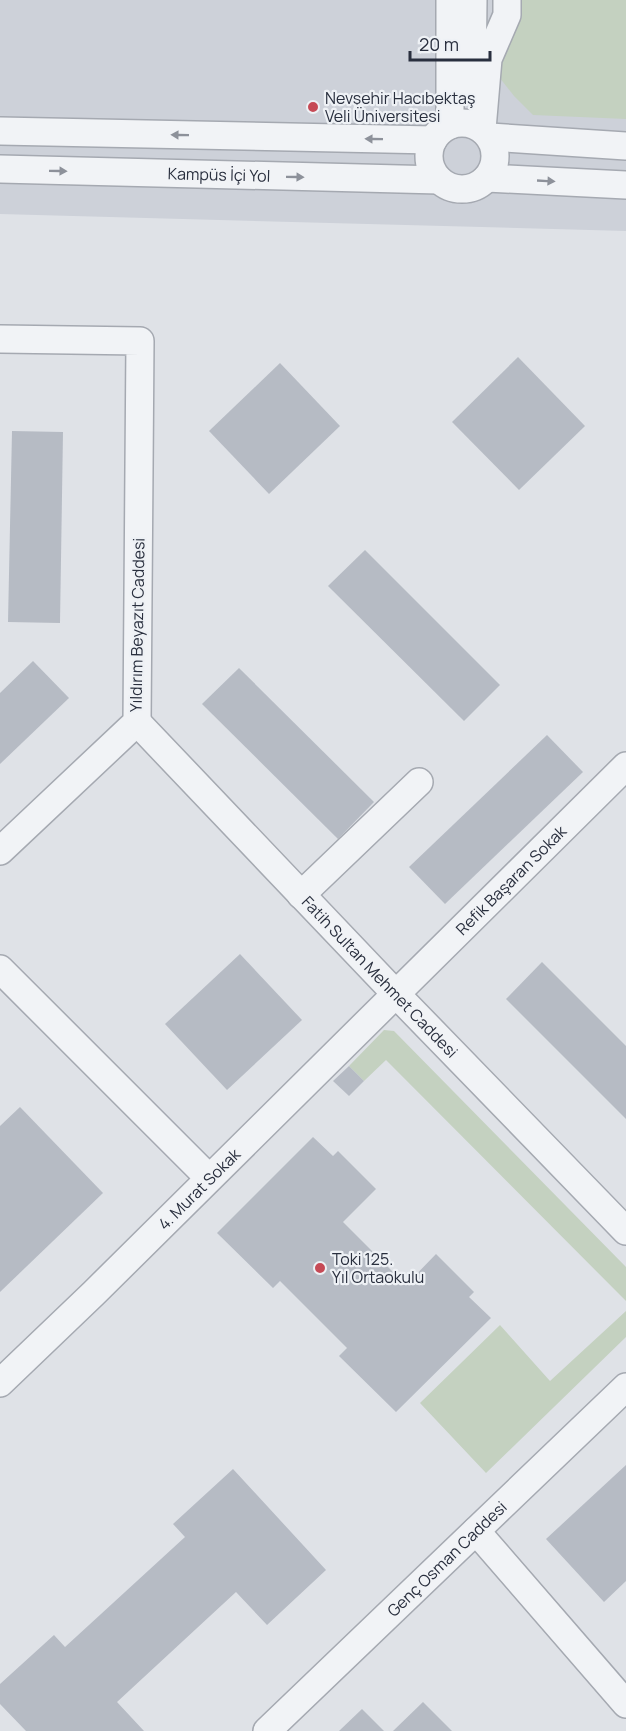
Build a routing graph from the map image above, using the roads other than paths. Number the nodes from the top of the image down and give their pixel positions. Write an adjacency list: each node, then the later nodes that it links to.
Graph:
1 (450, 0): 5 (street)
2 (473, 0): 5 (street)
3 (507, 0): 5 (street)
4 (0, 131): 5 (street, one-way to 4)
5 (465, 131): 6 (street); 8 (street); 9 (street)
6 (626, 146)
7 (0, 169): 9 (street, Kampüs İçi Yol, one-way to 9)
8 (487, 178): 9 (street); 10 (street, one-way to 10)
9 (439, 180)
10 (626, 185)
11 (0, 339): 12 (street, Yıldırım Beyazıt Caddesi)
12 (137, 722): 15 (street, Yıldırım Beyazıt Caddesi); 16 (street, Fatih Sultan Mehmet Caddesi)
13 (625, 769): 18 (street, Refik Başaran Sokak)
14 (419, 782): 16 (street)
15 (0, 851)
16 (301, 895): 18 (street, Fatih Sultan Mehmet Caddesi)
17 (0, 969): 19 (street)
18 (395, 993): 19 (street, 4. Murat Sokak); 20 (street, Fatih Sultan Mehmet Caddesi)
19 (208, 1178): 21 (street, 4. Murat Sokak)
20 (626, 1231)
21 (0, 1383)
22 (626, 1387): 23 (street, Genç Osman Caddesi)
23 (476, 1532): 24 (street); 25 (street, Genç Osman Caddesi)
24 (626, 1704)
25 (267, 1731)

